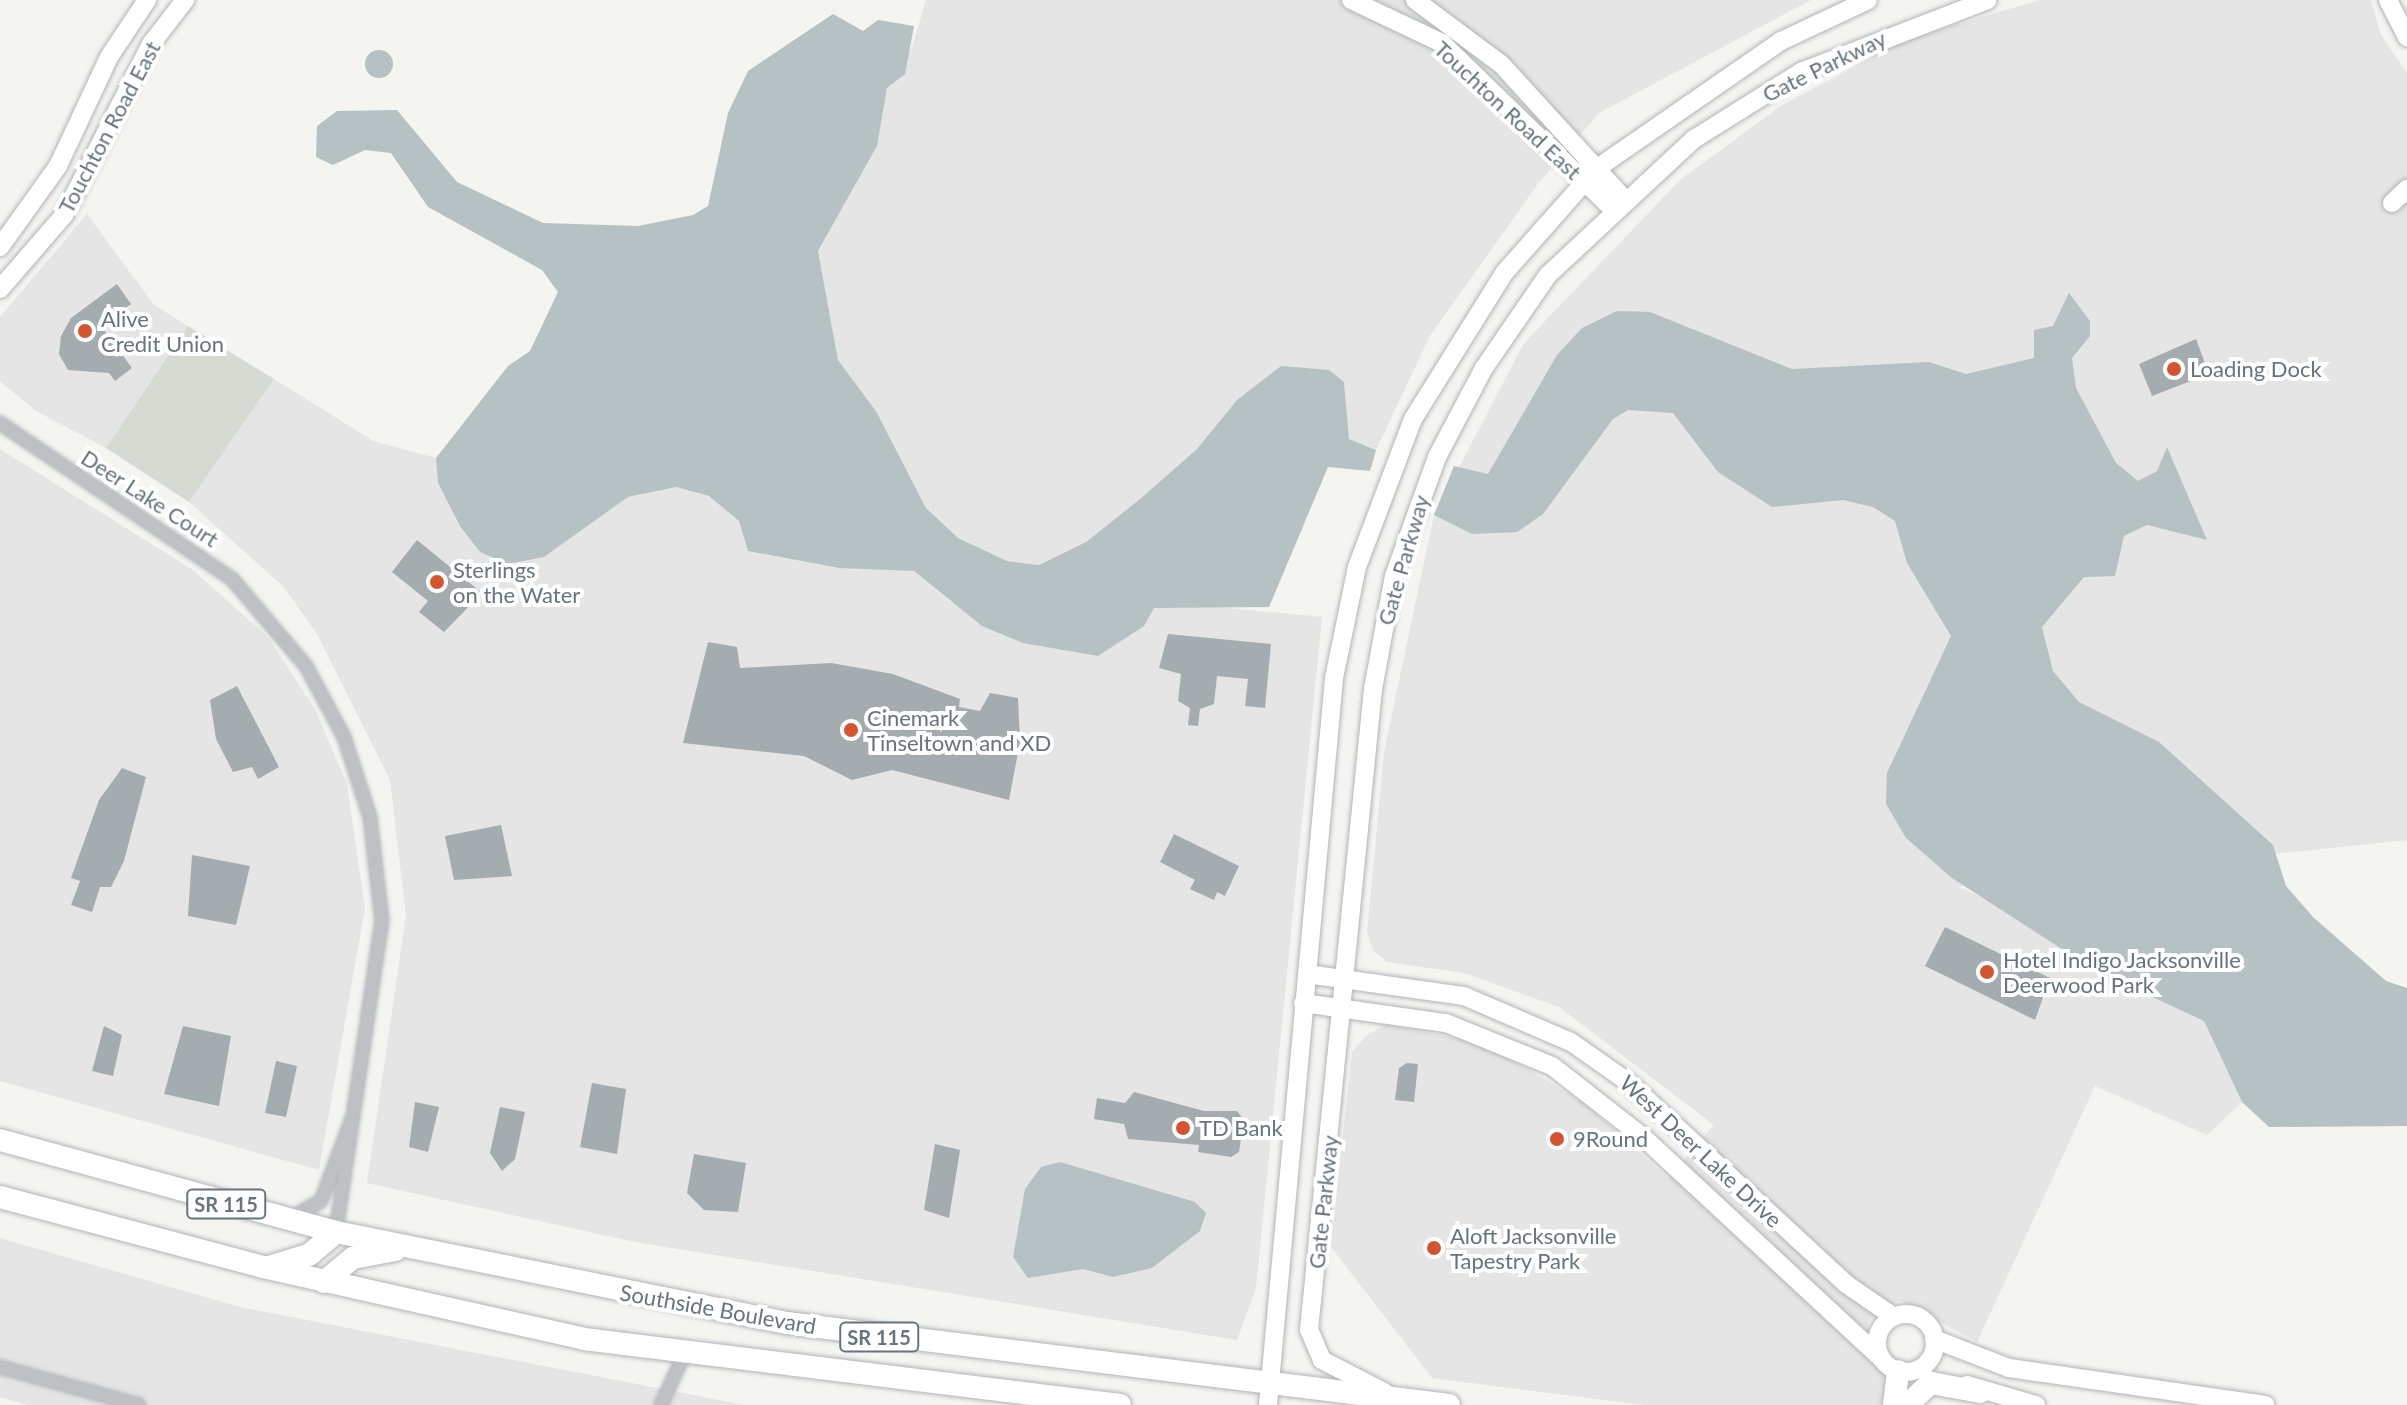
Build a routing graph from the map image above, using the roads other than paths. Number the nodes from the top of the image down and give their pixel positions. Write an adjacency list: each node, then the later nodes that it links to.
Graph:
1 (147, 0): 13 (main road, Touchton Road East)
2 (185, 0): 14 (main road, Touchton Road East)
3 (1351, 0): 9 (main road, Touchton Road East)
4 (1415, 0): 9 (main road, Touchton Road East)
5 (1868, 0): 9 (main road, Gate Parkway)
6 (1988, 0): 12 (main road, Gate Parkway)
7 (2388, 0): 8 (main road)
8 (2407, 37)
9 (1590, 175): 12 (main road, Touchton Road East); 16 (main road, Gate Parkway)
10 (2407, 189): 11 (main road)
11 (2392, 203)
12 (1620, 205): 17 (main road, Gate Parkway)
13 (0, 247)
14 (0, 289)
15 (0, 423): 20 (street, Deer Lake Court)
16 (1307, 974): 17 (main road, West Deer Lake Drive); 18 (main road, Gate Parkway)
17 (1343, 978): 19 (main road, Gate Parkway); 29 (main road, West Deer Lake Drive)
18 (1303, 1003): 19 (main road, West Deer Lake Drive); 34 (main road, Gate Parkway)
19 (1340, 1008): 32 (main road, West Deer Lake Drive); 37 (main road, Gate Parkway)
20 (353, 1116): 24 (street, Deer Lake Court); 25 (street, Deer Lake Court)
21 (0, 1140): 22 (highway, Southside Boulevard / SR 115)
22 (11, 1148): 24 (highway, Southside Boulevard / SR 115)
23 (0, 1197): 27 (highway, Southside Boulevard / SR 115)
24 (282, 1219): 25 (highway, Southside Boulevard / SR 115)
25 (336, 1232): 26 (highway, Southside Boulevard / SR 115); 27 (highway)
26 (420, 1251): 28 (highway); 34 (highway, Southside Boulevard / SR 115)
27 (263, 1267): 28 (highway, Southside Boulevard / SR 115)
28 (324, 1282): 31 (highway, Southside Boulevard / SR 115)
29 (1894, 1317): 30 (main road, West Deer Lake Drive); 32 (main road)
30 (1934, 1339): 32 (main road); 47 (main road, West Deer Lake Drive)
31 (684, 1355): 35 (highway, Southside Boulevard / SR 115); 39 (street)
32 (1899, 1365): 36 (main road, West Deer Lake Drive); 44 (highway)
33 (0, 1367): 38 (street)
34 (1271, 1379): 37 (highway, Southside Boulevard / SR 115); 42 (main road, Gate Parkway)
35 (991, 1391): 40 (highway); 41 (highway, Southside Boulevard / SR 115)
36 (1980, 1392): 45 (highway); 46 (main road, West Deer Lake Drive)
37 (1399, 1399): 43 (highway, Southside Boulevard / SR 115)
38 (139, 1405)
39 (661, 1405)
40 (1034, 1405)
41 (1120, 1405)
42 (1268, 1405)
43 (1449, 1405)
44 (1894, 1405)
45 (1907, 1405)
46 (2036, 1405)
47 (2265, 1405)

